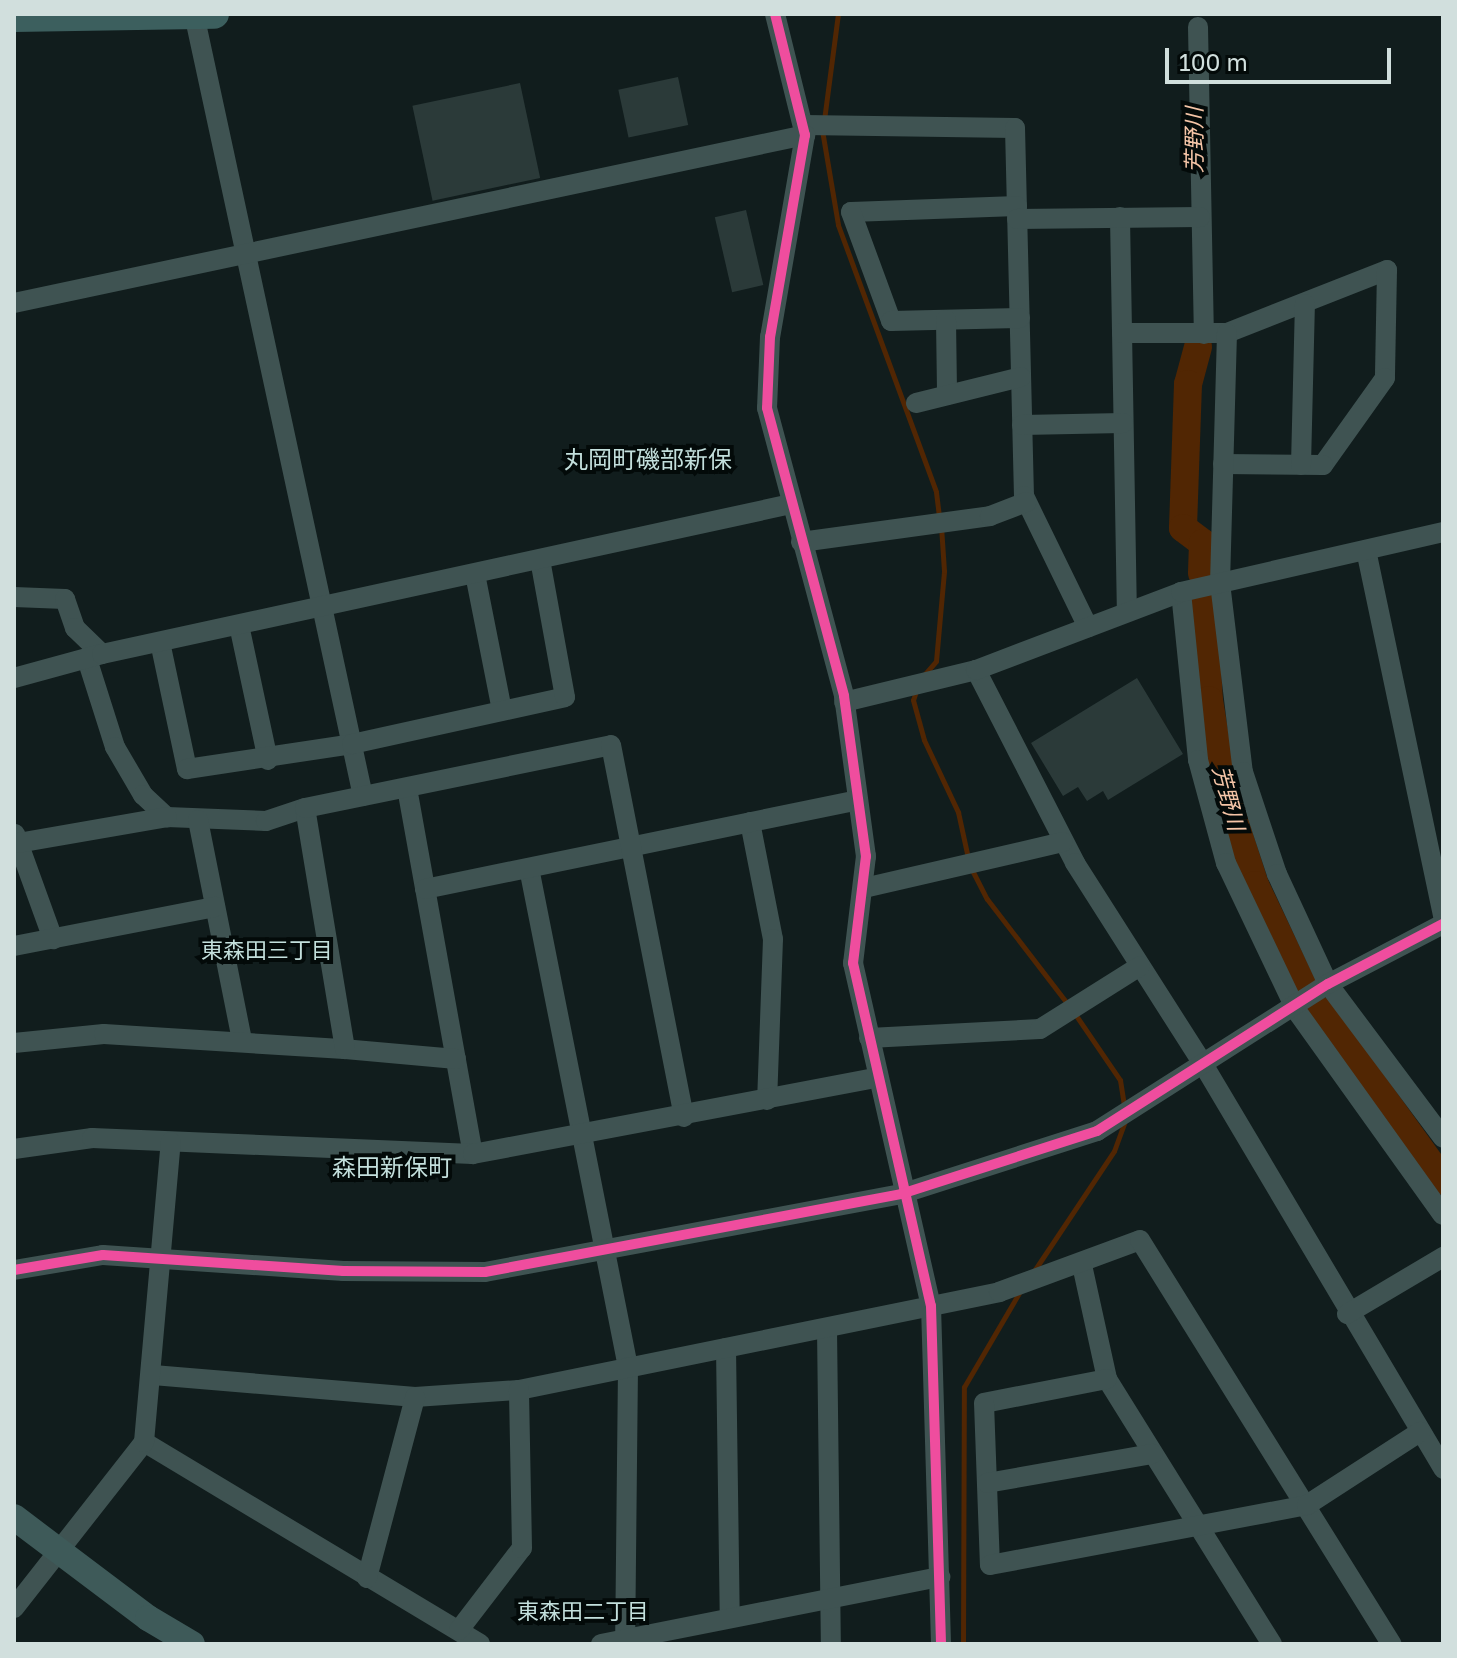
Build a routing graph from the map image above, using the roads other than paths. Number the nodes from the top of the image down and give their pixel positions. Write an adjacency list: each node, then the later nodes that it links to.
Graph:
1 (194, 14): 2 (highway); 4 (highway); 10 (street)
2 (214, 14)
3 (775, 14): 6 (street)
4 (14, 17)
5 (1198, 27): 9 (street)
6 (805, 130): 7 (street); 10 (street); 26 (street)
7 (1017, 213): 8 (street); 13 (street); 14 (street)
8 (1120, 217): 9 (street); 15 (street)
9 (1200, 217): 17 (street)
10 (246, 253): 11 (street); 35 (street)
11 (14, 303)
12 (1305, 304): 16 (street); 24 (street); 24 (street)
13 (1020, 318): 14 (street); 18 (street)
14 (946, 320): 19 (street)
15 (1122, 333): 17 (street); 21 (street)
16 (1227, 333): 17 (street); 23 (street)
17 (1204, 334)
18 (1021, 377): 19 (street); 22 (street)
19 (947, 395): 20 (street)
20 (916, 403)
21 (1123, 423): 22 (street); 36 (street)
22 (1022, 425): 25 (street)
23 (1223, 464): 24 (street); 32 (street)
24 (1301, 465)
25 (1026, 502): 28 (street); 38 (street)
26 (791, 504): 28 (street); 30 (street)
27 (1443, 532): 29 (street)
28 (801, 542): 43 (street)
29 (1366, 550): 32 (street); 61 (street)
30 (540, 560): 31 (street); 44 (street)
31 (475, 574): 35 (street); 44 (street)
32 (1220, 583): 33 (street); 66 (street)
33 (1181, 592): 36 (street); 67 (street)
34 (14, 597): 40 (street)
35 (323, 607): 37 (street); 45 (street)
36 (1127, 612): 38 (street)
37 (239, 625): 39 (street); 46 (street)
38 (1088, 627): 41 (street)
39 (160, 642): 40 (street); 46 (street)
40 (95, 658): 42 (street); 51 (street)
41 (976, 670): 43 (street); 55 (street)
42 (14, 678)
43 (844, 702): 49 (street)
44 (502, 710): 45 (street)
45 (352, 744): 46 (street); 48 (street)
46 (268, 760)
47 (407, 788): 48 (street); 56 (street); 59 (street)
48 (363, 796): 50 (street)
49 (858, 800): 53 (street); 58 (street)
50 (305, 808): 52 (street); 71 (street)
51 (167, 817): 52 (street); 54 (street)
52 (198, 820): 60 (street)
53 (750, 822): 56 (street); 75 (street)
54 (16, 837): 63 (street)
55 (1063, 842): 58 (street); 65 (street)
56 (631, 847): 57 (street); 76 (street)
57 (529, 868): 59 (street); 77 (street)
58 (864, 888): 68 (street)
59 (425, 889): 72 (street)
60 (215, 907): 63 (street); 69 (street)
61 (1443, 916)
62 (1443, 924): 66 (street)
63 (53, 939): 64 (street)
64 (14, 946)
65 (1140, 966): 68 (street); 73 (street)
66 (1328, 984): 67 (street); 78 (street)
67 (1296, 1010): 73 (street); 83 (street)
68 (869, 1038): 74 (street)
69 (242, 1041): 70 (street); 71 (street)
70 (14, 1043)
71 (345, 1049): 72 (street)
72 (456, 1059): 81 (street)
73 (1203, 1064): 82 (street); 90 (street)
74 (877, 1078): 75 (street); 82 (street)
75 (767, 1100): 76 (street)
76 (684, 1117): 77 (street)
77 (581, 1137): 81 (street); 84 (street)
78 (1443, 1138)
79 (171, 1142): 80 (street); 81 (street); 85 (street)
80 (14, 1149)
81 (473, 1154)
82 (901, 1194): 84 (street); 89 (street)
83 (1443, 1215)
84 (604, 1251): 85 (street); 93 (street)
85 (161, 1256): 88 (street); 94 (street)
86 (1443, 1257): 90 (street)
87 (1082, 1265): 89 (street); 95 (street); 103 (street)
88 (14, 1270)
89 (931, 1306): 91 (street); 107 (street)
90 (1347, 1314): 98 (street)
91 (827, 1329): 92 (street); 109 (street)
92 (726, 1348): 93 (street); 111 (street)
93 (628, 1367): 96 (street); 113 (street)
94 (153, 1375): 97 (street); 99 (street)
95 (1107, 1379): 100 (street); 102 (street)
96 (519, 1390): 97 (street); 112 (street)
97 (415, 1397): 108 (street)
98 (1420, 1432): 101 (street); 103 (street)
99 (144, 1442): 106 (street); 108 (street)
100 (1152, 1454): 102 (street); 105 (street)
101 (1443, 1469)
102 (987, 1483): 105 (street)
103 (1307, 1505): 105 (street); 120 (street)
104 (14, 1517): 106 (main road)
105 (1202, 1526): 119 (street)
106 (58, 1553): 110 (street); 114 (main road)
107 (940, 1577): 109 (street); 118 (street)
108 (367, 1578): 112 (street)
109 (830, 1599): 111 (street); 117 (street)
110 (14, 1608)
111 (730, 1618): 113 (street)
112 (459, 1630): 115 (street)
113 (625, 1640): 116 (street)
114 (192, 1644)
115 (480, 1644)
116 (601, 1644)
117 (831, 1644)
118 (941, 1644)
119 (1272, 1644)
120 (1391, 1644)

